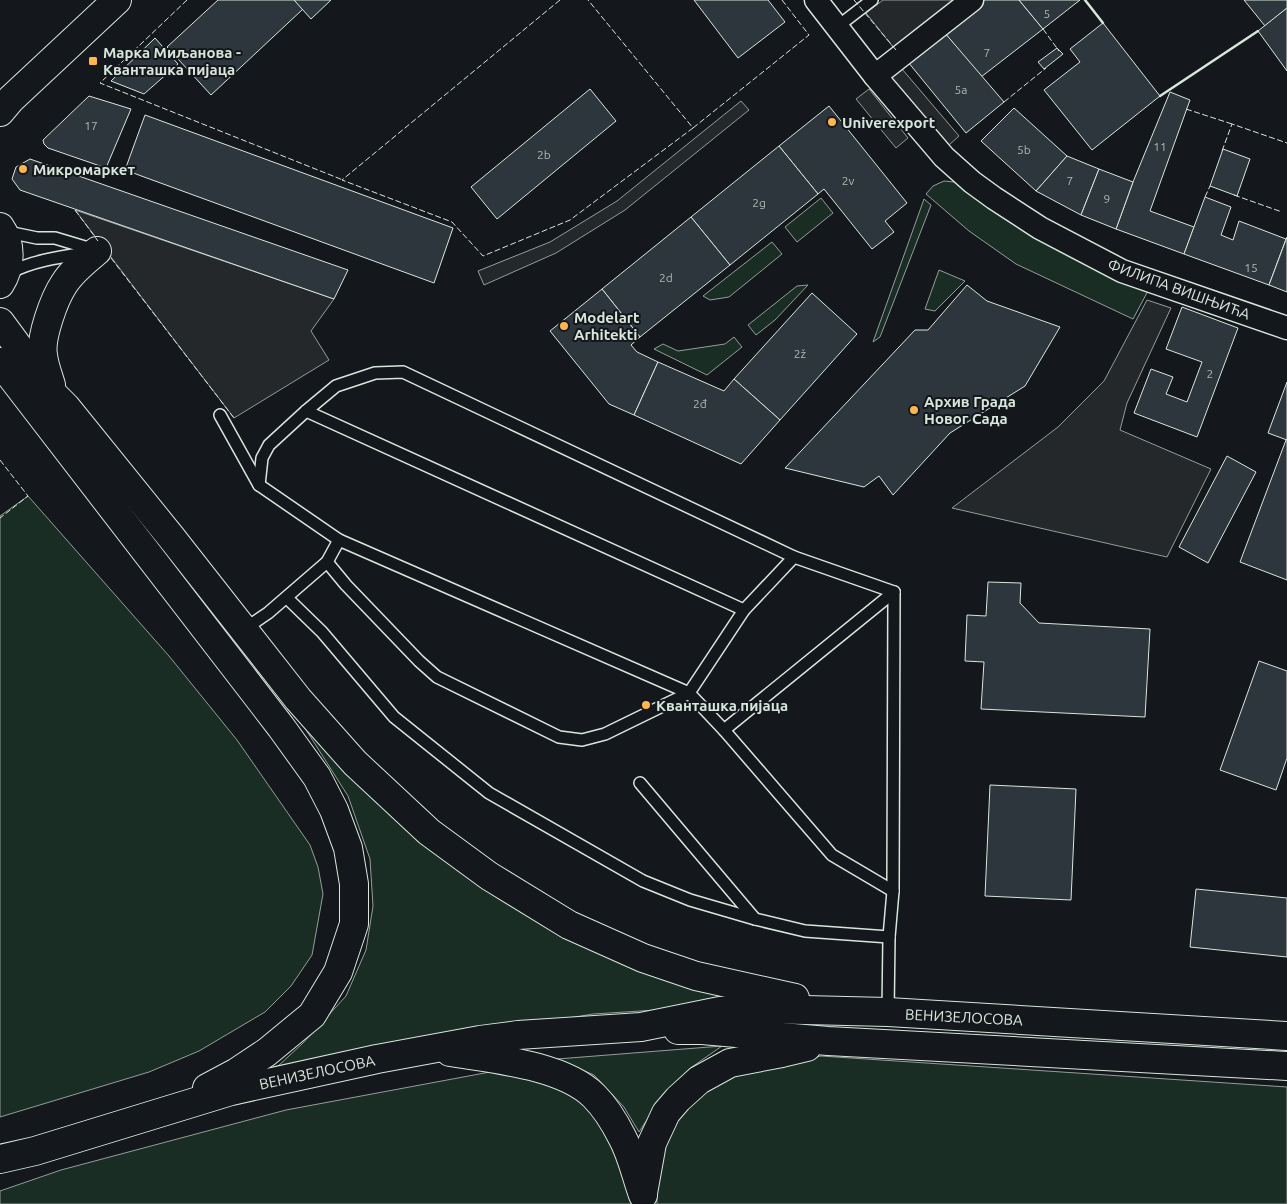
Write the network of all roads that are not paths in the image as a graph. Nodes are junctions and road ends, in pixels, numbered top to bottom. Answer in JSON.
{"nodes":[{"id":1,"x":117,"y":0,"type":"edge"},
{"id":2,"x":816,"y":0,"type":"edge"},
{"id":3,"x":872,"y":0,"type":"edge"},
{"id":4,"x":972,"y":0,"type":"edge"},
{"id":5,"x":837,"y":28,"type":"junction"},
{"id":6,"x":875,"y":76,"type":"junction"},
{"id":7,"x":1,"y":110,"type":"edge"},
{"id":8,"x":1,"y":229,"type":"edge"},
{"id":9,"x":96,"y":250,"type":"junction"},
{"id":10,"x":3,"y":280,"type":"edge"},
{"id":11,"x":0,"y":322,"type":"edge"},
{"id":12,"x":1287,"y":328,"type":"edge"},
{"id":13,"x":0,"y":362,"type":"edge"},
{"id":14,"x":0,"y":383,"type":"edge"},
{"id":15,"x":53,"y":394,"type":"junction"},
{"id":16,"x":306,"y":411,"type":"junction"},
{"id":17,"x":220,"y":415,"type":"dead end"},
{"id":18,"x":65,"y":447,"type":"junction"},
{"id":19,"x":259,"y":484,"type":"junction"},
{"id":20,"x":339,"y":540,"type":"junction"},
{"id":21,"x":794,"y":556,"type":"junction"},
{"id":22,"x":327,"y":562,"type":"junction"},
{"id":23,"x":894,"y":592,"type":"junction"},
{"id":24,"x":287,"y":598,"type":"junction"},
{"id":25,"x":744,"y":610,"type":"junction"},
{"id":26,"x":243,"y":630,"type":"junction"},
{"id":27,"x":689,"y":693,"type":"junction"},
{"id":28,"x":724,"y":730,"type":"junction"},
{"id":29,"x":640,"y":783,"type":"dead end"},
{"id":30,"x":893,"y":891,"type":"junction"},
{"id":31,"x":755,"y":919,"type":"junction"},
{"id":32,"x":889,"y":937,"type":"junction"},
{"id":33,"x":858,"y":1011,"type":"junction"},
{"id":34,"x":888,"y":1012,"type":"junction"},
{"id":35,"x":641,"y":1027,"type":"junction"},
{"id":36,"x":1287,"y":1036,"type":"edge"},
{"id":37,"x":828,"y":1041,"type":"junction"},
{"id":38,"x":432,"y":1049,"type":"junction"},
{"id":39,"x":1287,"y":1066,"type":"edge"},
{"id":40,"x":155,"y":1116,"type":"junction"},
{"id":41,"x":0,"y":1159,"type":"edge"},
{"id":42,"x":643,"y":1199,"type":"edge"}],
"edges":[{"from":1,"to":7,"type":"main road"},
{"from":2,"to":5,"type":"street","name":"ФИЛИПА ВИШЊИЋА"},
{"from":3,"to":5,"type":"lane"},
{"from":4,"to":6,"type":"street"},
{"from":5,"to":6,"type":"street","name":"ФИЛИПА ВИШЊИЋА"},
{"from":6,"to":12,"type":"street","name":"ФИЛИПА ВИШЊИЋА"},
{"from":8,"to":9,"type":"lane"},
{"from":8,"to":10,"type":"main road"},
{"from":9,"to":10,"type":"lane"},
{"from":9,"to":15,"type":"main road"},
{"from":11,"to":15,"type":"main road"},
{"from":13,"to":18,"type":"main road"},
{"from":14,"to":18,"type":"main road"},
{"from":15,"to":26,"type":"main road"},
{"from":16,"to":19,"type":"lane"},
{"from":16,"to":21,"type":"lane"},
{"from":16,"to":25,"type":"lane"},
{"from":17,"to":19,"type":"lane"},
{"from":18,"to":40,"type":"main road"},
{"from":19,"to":20,"type":"lane"},
{"from":20,"to":22,"type":"lane"},
{"from":20,"to":27,"type":"lane"},
{"from":21,"to":23,"type":"lane"},
{"from":21,"to":25,"type":"lane"},
{"from":22,"to":24,"type":"lane"},
{"from":22,"to":27,"type":"lane"},
{"from":23,"to":28,"type":"lane"},
{"from":23,"to":30,"type":"lane"},
{"from":24,"to":26,"type":"lane"},
{"from":24,"to":31,"type":"lane"},
{"from":25,"to":27,"type":"lane"},
{"from":26,"to":33,"type":"main road"},
{"from":27,"to":28,"type":"lane"},
{"from":28,"to":30,"type":"lane"},
{"from":29,"to":31,"type":"lane"},
{"from":30,"to":32,"type":"lane"},
{"from":31,"to":32,"type":"lane"},
{"from":32,"to":34,"type":"lane"},
{"from":33,"to":34,"type":"main road","name":"ВЕНИЗЕЛОСОВА"},
{"from":33,"to":35,"type":"main road","name":"ВЕНИЗЕЛОСОВА"},
{"from":34,"to":36,"type":"main road","name":"ВЕНИЗЕЛОСОВА"},
{"from":35,"to":37,"type":"main road","name":"ВЕНИЗЕЛОСОВА"},
{"from":35,"to":38,"type":"main road","name":"ВЕНИЗЕЛОСОВА"},
{"from":37,"to":39,"type":"main road","name":"ВЕНИЗЕЛОСОВА"},
{"from":37,"to":42,"type":"main road"},
{"from":38,"to":40,"type":"main road","name":"ВЕНИЗЕЛОСОВА"},
{"from":38,"to":42,"type":"main road"},
{"from":40,"to":41,"type":"main road","name":"ВЕНИЗЕЛОСОВА"}]}
